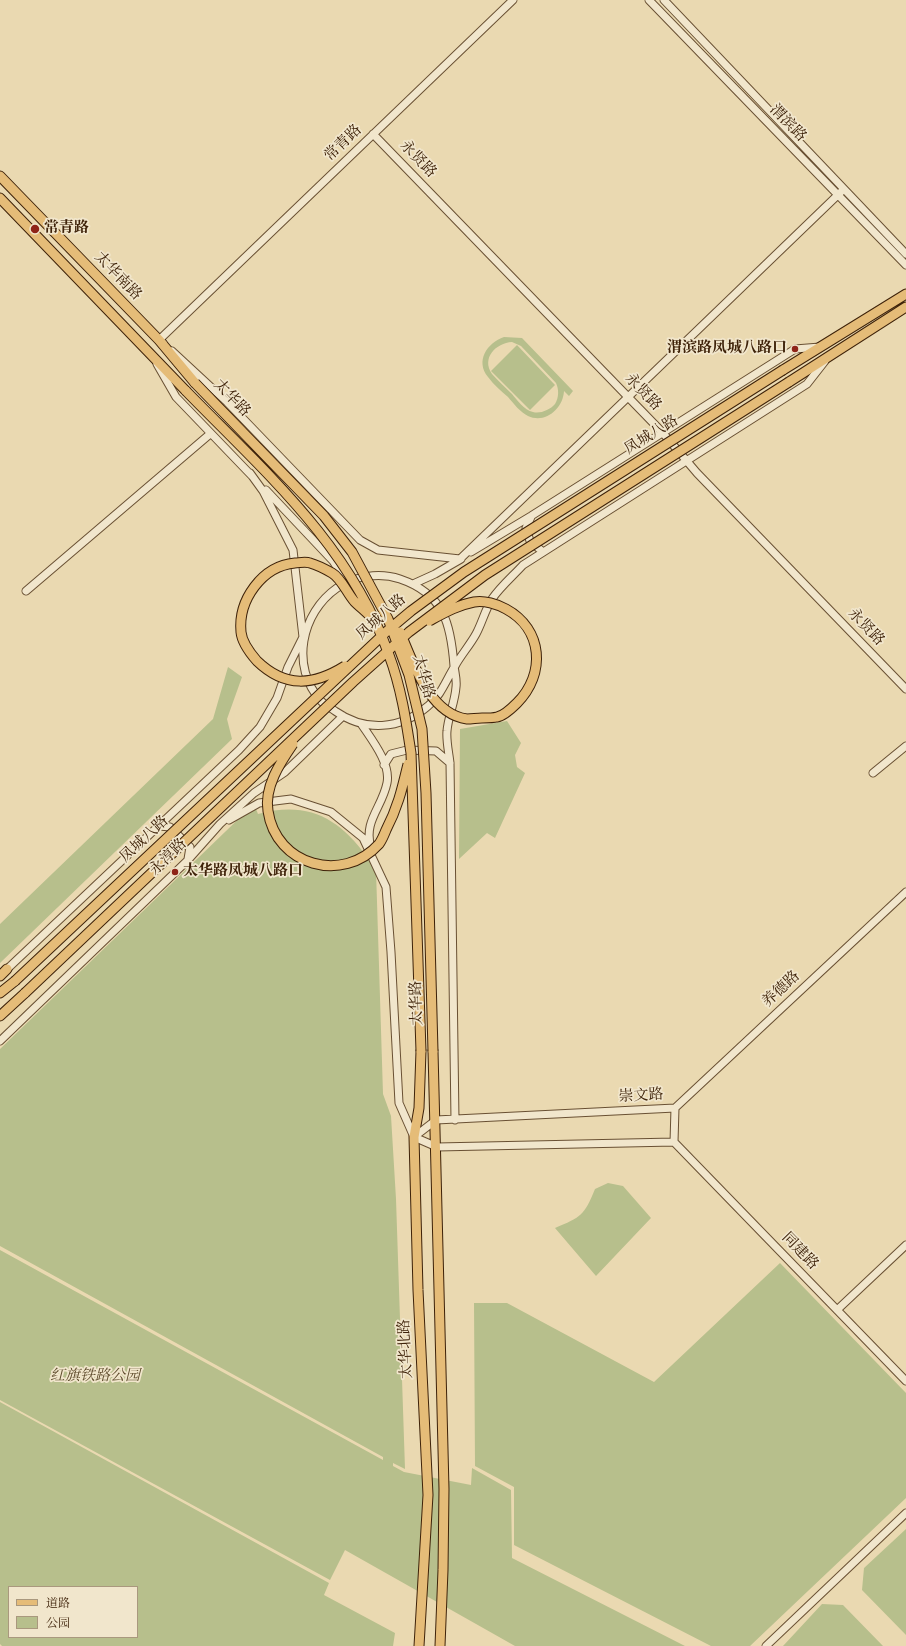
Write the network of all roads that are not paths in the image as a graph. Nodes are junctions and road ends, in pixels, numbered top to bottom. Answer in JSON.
{"nodes":[{"id":1,"x":513,"y":0,"type":"edge"},
{"id":2,"x":649,"y":0,"type":"edge"},
{"id":3,"x":664,"y":0,"type":"edge"},
{"id":4,"x":373,"y":134,"type":"junction"},
{"id":5,"x":0,"y":176,"type":"edge"},
{"id":6,"x":844,"y":189,"type":"junction"},
{"id":7,"x":838,"y":196,"type":"junction"},
{"id":8,"x":0,"y":198,"type":"edge"},
{"id":9,"x":906,"y":254,"type":"edge"},
{"id":10,"x":906,"y":265,"type":"edge"},
{"id":11,"x":906,"y":294,"type":"edge"},
{"id":12,"x":906,"y":307,"type":"edge"},
{"id":13,"x":159,"y":340,"type":"junction"},
{"id":14,"x":822,"y":346,"type":"junction"},
{"id":15,"x":148,"y":350,"type":"junction"},
{"id":16,"x":827,"y":359,"type":"junction"},
{"id":17,"x":195,"y":383,"type":"joint"},
{"id":18,"x":186,"y":390,"type":"joint"},
{"id":19,"x":628,"y":397,"type":"junction"},
{"id":20,"x":662,"y":432,"type":"junction"},
{"id":21,"x":210,"y":434,"type":"junction"},
{"id":22,"x":687,"y":460,"type":"junction"},
{"id":23,"x":250,"y":473,"type":"junction"},
{"id":24,"x":531,"y":516,"type":"junction"},
{"id":25,"x":543,"y":552,"type":"junction"},
{"id":26,"x":460,"y":559,"type":"junction"},
{"id":27,"x":346,"y":582,"type":"junction"},
{"id":28,"x":413,"y":584,"type":"junction"},
{"id":29,"x":26,"y":591,"type":"dead end"},
{"id":30,"x":378,"y":597,"type":"junction"},
{"id":31,"x":376,"y":621,"type":"junction"},
{"id":32,"x":409,"y":632,"type":"junction"},
{"id":33,"x":304,"y":637,"type":"junction"},
{"id":34,"x":363,"y":654,"type":"junction"},
{"id":35,"x":454,"y":666,"type":"junction"},
{"id":36,"x":906,"y":690,"type":"edge"},
{"id":37,"x":343,"y":716,"type":"junction"},
{"id":38,"x":362,"y":725,"type":"junction"},
{"id":39,"x":305,"y":727,"type":"junction"},
{"id":40,"x":906,"y":746,"type":"edge"},
{"id":41,"x":411,"y":753,"type":"junction"},
{"id":42,"x":450,"y":763,"type":"junction"},
{"id":43,"x":384,"y":765,"type":"junction"},
{"id":44,"x":873,"y":773,"type":"dead end"},
{"id":45,"x":220,"y":824,"type":"junction"},
{"id":46,"x":159,"y":826,"type":"junction"},
{"id":47,"x":188,"y":860,"type":"junction"},
{"id":48,"x":376,"y":864,"type":"junction"},
{"id":49,"x":906,"y":892,"type":"edge"},
{"id":50,"x":2,"y":974,"type":"edge"},
{"id":51,"x":0,"y":993,"type":"edge"},
{"id":52,"x":0,"y":1016,"type":"edge"},
{"id":53,"x":0,"y":1041,"type":"edge"},
{"id":54,"x":421,"y":1052,"type":"joint"},
{"id":55,"x":676,"y":1108,"type":"junction"},
{"id":56,"x":436,"y":1120,"type":"junction"},
{"id":57,"x":455,"y":1120,"type":"junction"},
{"id":58,"x":414,"y":1137,"type":"junction"},
{"id":59,"x":674,"y":1142,"type":"junction"},
{"id":60,"x":437,"y":1147,"type":"junction"},
{"id":61,"x":906,"y":1245,"type":"edge"},
{"id":62,"x":838,"y":1310,"type":"junction"},
{"id":63,"x":906,"y":1381,"type":"edge"},
{"id":64,"x":906,"y":1513,"type":"edge"},
{"id":65,"x":419,"y":1646,"type":"edge"},
{"id":66,"x":440,"y":1646,"type":"edge"},
{"id":67,"x":766,"y":1646,"type":"edge"}],
"edges":[{"from":1,"to":4,"type":"street","name":"常青路"},
{"from":2,"to":7,"type":"street","name":"渭滨路"},
{"from":3,"to":6,"type":"street","name":"渭滨路"},
{"from":4,"to":13,"type":"street","name":"常青路"},
{"from":4,"to":19,"type":"street","name":"永贤路"},
{"from":5,"to":13,"type":"main road","name":"太华南路"},
{"from":6,"to":7,"type":"street"},
{"from":6,"to":9,"type":"street","name":"渭滨路"},
{"from":7,"to":10,"type":"street","name":"渭滨路"},
{"from":7,"to":19,"type":"street"},
{"from":8,"to":15,"type":"main road","name":"太华南路"},
{"from":11,"to":14,"type":"main road","name":"凤城八路"},
{"from":12,"to":16,"type":"main road","name":"凤城八路"},
{"from":13,"to":17,"type":"main road","name":"太华南路"},
{"from":13,"to":26,"type":"street"},
{"from":14,"to":20,"type":"street","name":"凤城八路"},
{"from":14,"to":34,"type":"main road","name":"凤城八路","bridge":true},
{"from":15,"to":18,"type":"main road","name":"太华南路"},
{"from":15,"to":21,"type":"street"},
{"from":16,"to":22,"type":"street","name":"凤城八路"},
{"from":16,"to":32,"type":"main road","name":"凤城八路","bridge":true},
{"from":17,"to":30,"type":"main road","name":"太华路","bridge":true},
{"from":18,"to":31,"type":"main road","name":"太华路","bridge":true},
{"from":19,"to":20,"type":"street","name":"永贤路"},
{"from":19,"to":26,"type":"street"},
{"from":20,"to":22,"type":"street","name":"永贤路"},
{"from":20,"to":24,"type":"street","name":"凤城八路"},
{"from":21,"to":23,"type":"street"},
{"from":21,"to":29,"type":"street"},
{"from":22,"to":25,"type":"street","name":"凤城八路"},
{"from":22,"to":36,"type":"street","name":"永贤路"},
{"from":23,"to":27,"type":"street"},
{"from":23,"to":33,"type":"street"},
{"from":24,"to":25,"type":"street"},
{"from":24,"to":26,"type":"street","name":"凤城八路"},
{"from":25,"to":35,"type":"street","name":"凤城八路"},
{"from":26,"to":28,"type":"street","name":"凤城八路"},
{"from":27,"to":28,"type":"street"},
{"from":27,"to":33,"type":"street"},
{"from":28,"to":35,"type":"street"},
{"from":30,"to":32,"type":"main road","bridge":true},
{"from":30,"to":56,"type":"main road","name":"太华路","bridge":true},
{"from":31,"to":34,"type":"main road","bridge":true},
{"from":31,"to":41,"type":"main road","name":"太华路","bridge":true},
{"from":32,"to":39,"type":"main road","name":"凤城八路","bridge":true},
{"from":33,"to":37,"type":"street"},
{"from":33,"to":46,"type":"street","name":"永淳路"},
{"from":34,"to":51,"type":"main road","name":"凤城八路","bridge":true},
{"from":35,"to":38,"type":"street","name":"凤城八路"},
{"from":35,"to":42,"type":"street"},
{"from":37,"to":38,"type":"street"},
{"from":37,"to":45,"type":"street","name":"永淳路"},
{"from":38,"to":43,"type":"street"},
{"from":39,"to":41,"type":"main road","bridge":true},
{"from":39,"to":52,"type":"main road","name":"凤城八路","bridge":true},
{"from":40,"to":44,"type":"street"},
{"from":41,"to":54,"type":"main road","name":"太华路","bridge":true},
{"from":42,"to":43,"type":"street"},
{"from":42,"to":57,"type":"street"},
{"from":43,"to":48,"type":"street"},
{"from":45,"to":47,"type":"street","name":"永淳路"},
{"from":45,"to":48,"type":"street"},
{"from":46,"to":47,"type":"street"},
{"from":46,"to":50,"type":"street","name":"永淳路"},
{"from":47,"to":53,"type":"street","name":"永淳路"},
{"from":48,"to":58,"type":"street"},
{"from":49,"to":55,"type":"street","name":"养德路"},
{"from":54,"to":58,"type":"main road","name":"太华北路"},
{"from":55,"to":57,"type":"street","name":"崇文路"},
{"from":55,"to":59,"type":"street","name":"崇文路"},
{"from":56,"to":57,"type":"street","name":"崇文路"},
{"from":56,"to":58,"type":"street"},
{"from":56,"to":60,"type":"main road"},
{"from":58,"to":60,"type":"street"},
{"from":58,"to":65,"type":"main road","name":"太华北路"},
{"from":59,"to":60,"type":"street"},
{"from":59,"to":62,"type":"street","name":"同建路"},
{"from":60,"to":66,"type":"main road"},
{"from":61,"to":62,"type":"street"},
{"from":62,"to":63,"type":"street","name":"同建路"},
{"from":64,"to":67,"type":"street"}]}
